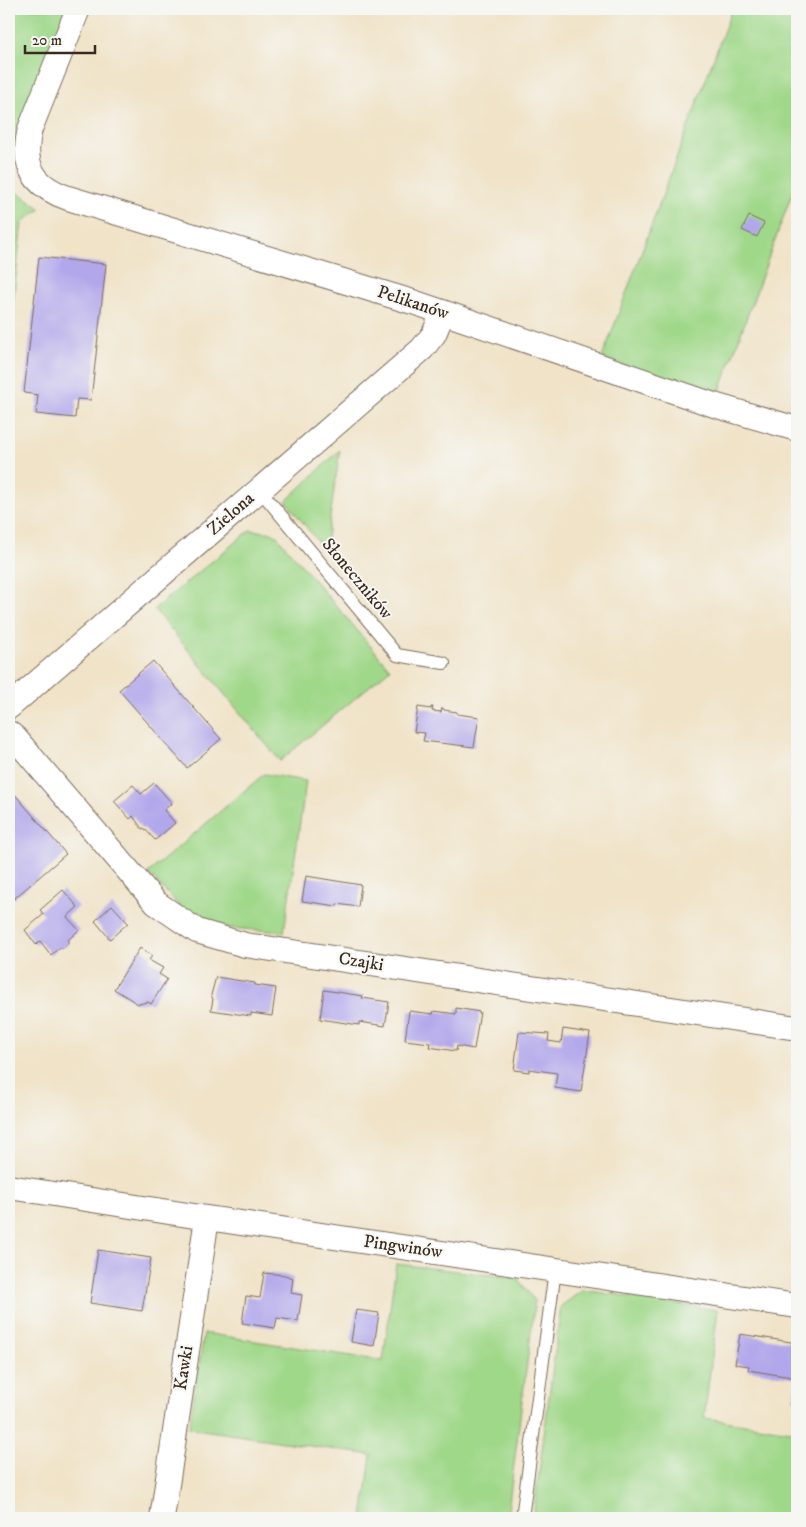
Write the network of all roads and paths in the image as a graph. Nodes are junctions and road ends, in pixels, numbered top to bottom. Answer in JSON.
{"nodes":[{"id":1,"x":78,"y":9,"type":"edge"},
{"id":2,"x":443,"y":312,"type":"junction"},
{"id":3,"x":797,"y":429,"type":"edge"},
{"id":4,"x":260,"y":489,"type":"junction"},
{"id":5,"x":444,"y":663,"type":"dead end"},
{"id":6,"x":9,"y":707,"type":"edge"},
{"id":7,"x":9,"y":733,"type":"edge"},
{"id":8,"x":797,"y":1028,"type":"edge"},
{"id":9,"x":9,"y":1187,"type":"edge"},
{"id":10,"x":207,"y":1218,"type":"junction"},
{"id":11,"x":555,"y":1270,"type":"junction"},
{"id":12,"x":797,"y":1306,"type":"edge"},
{"id":13,"x":162,"y":1518,"type":"edge"},
{"id":14,"x":522,"y":1518,"type":"edge"}],
"edges":[{"from":1,"to":2,"type":"street","name":"Pelikanów"},
{"from":2,"to":3,"type":"street","name":"Pelikanów"},
{"from":2,"to":4,"type":"street","name":"Zielona"},
{"from":4,"to":5,"type":"lane","name":"Słoneczników"},
{"from":4,"to":6,"type":"street","name":"Zielona"},
{"from":7,"to":8,"type":"street","name":"Czajki"},
{"from":9,"to":10,"type":"street","name":"Pingwinów"},
{"from":10,"to":11,"type":"street","name":"Pingwinów"},
{"from":10,"to":13,"type":"street","name":"Kawki"},
{"from":11,"to":12,"type":"street","name":"Pingwinów"},
{"from":11,"to":14,"type":"lane"}]}
